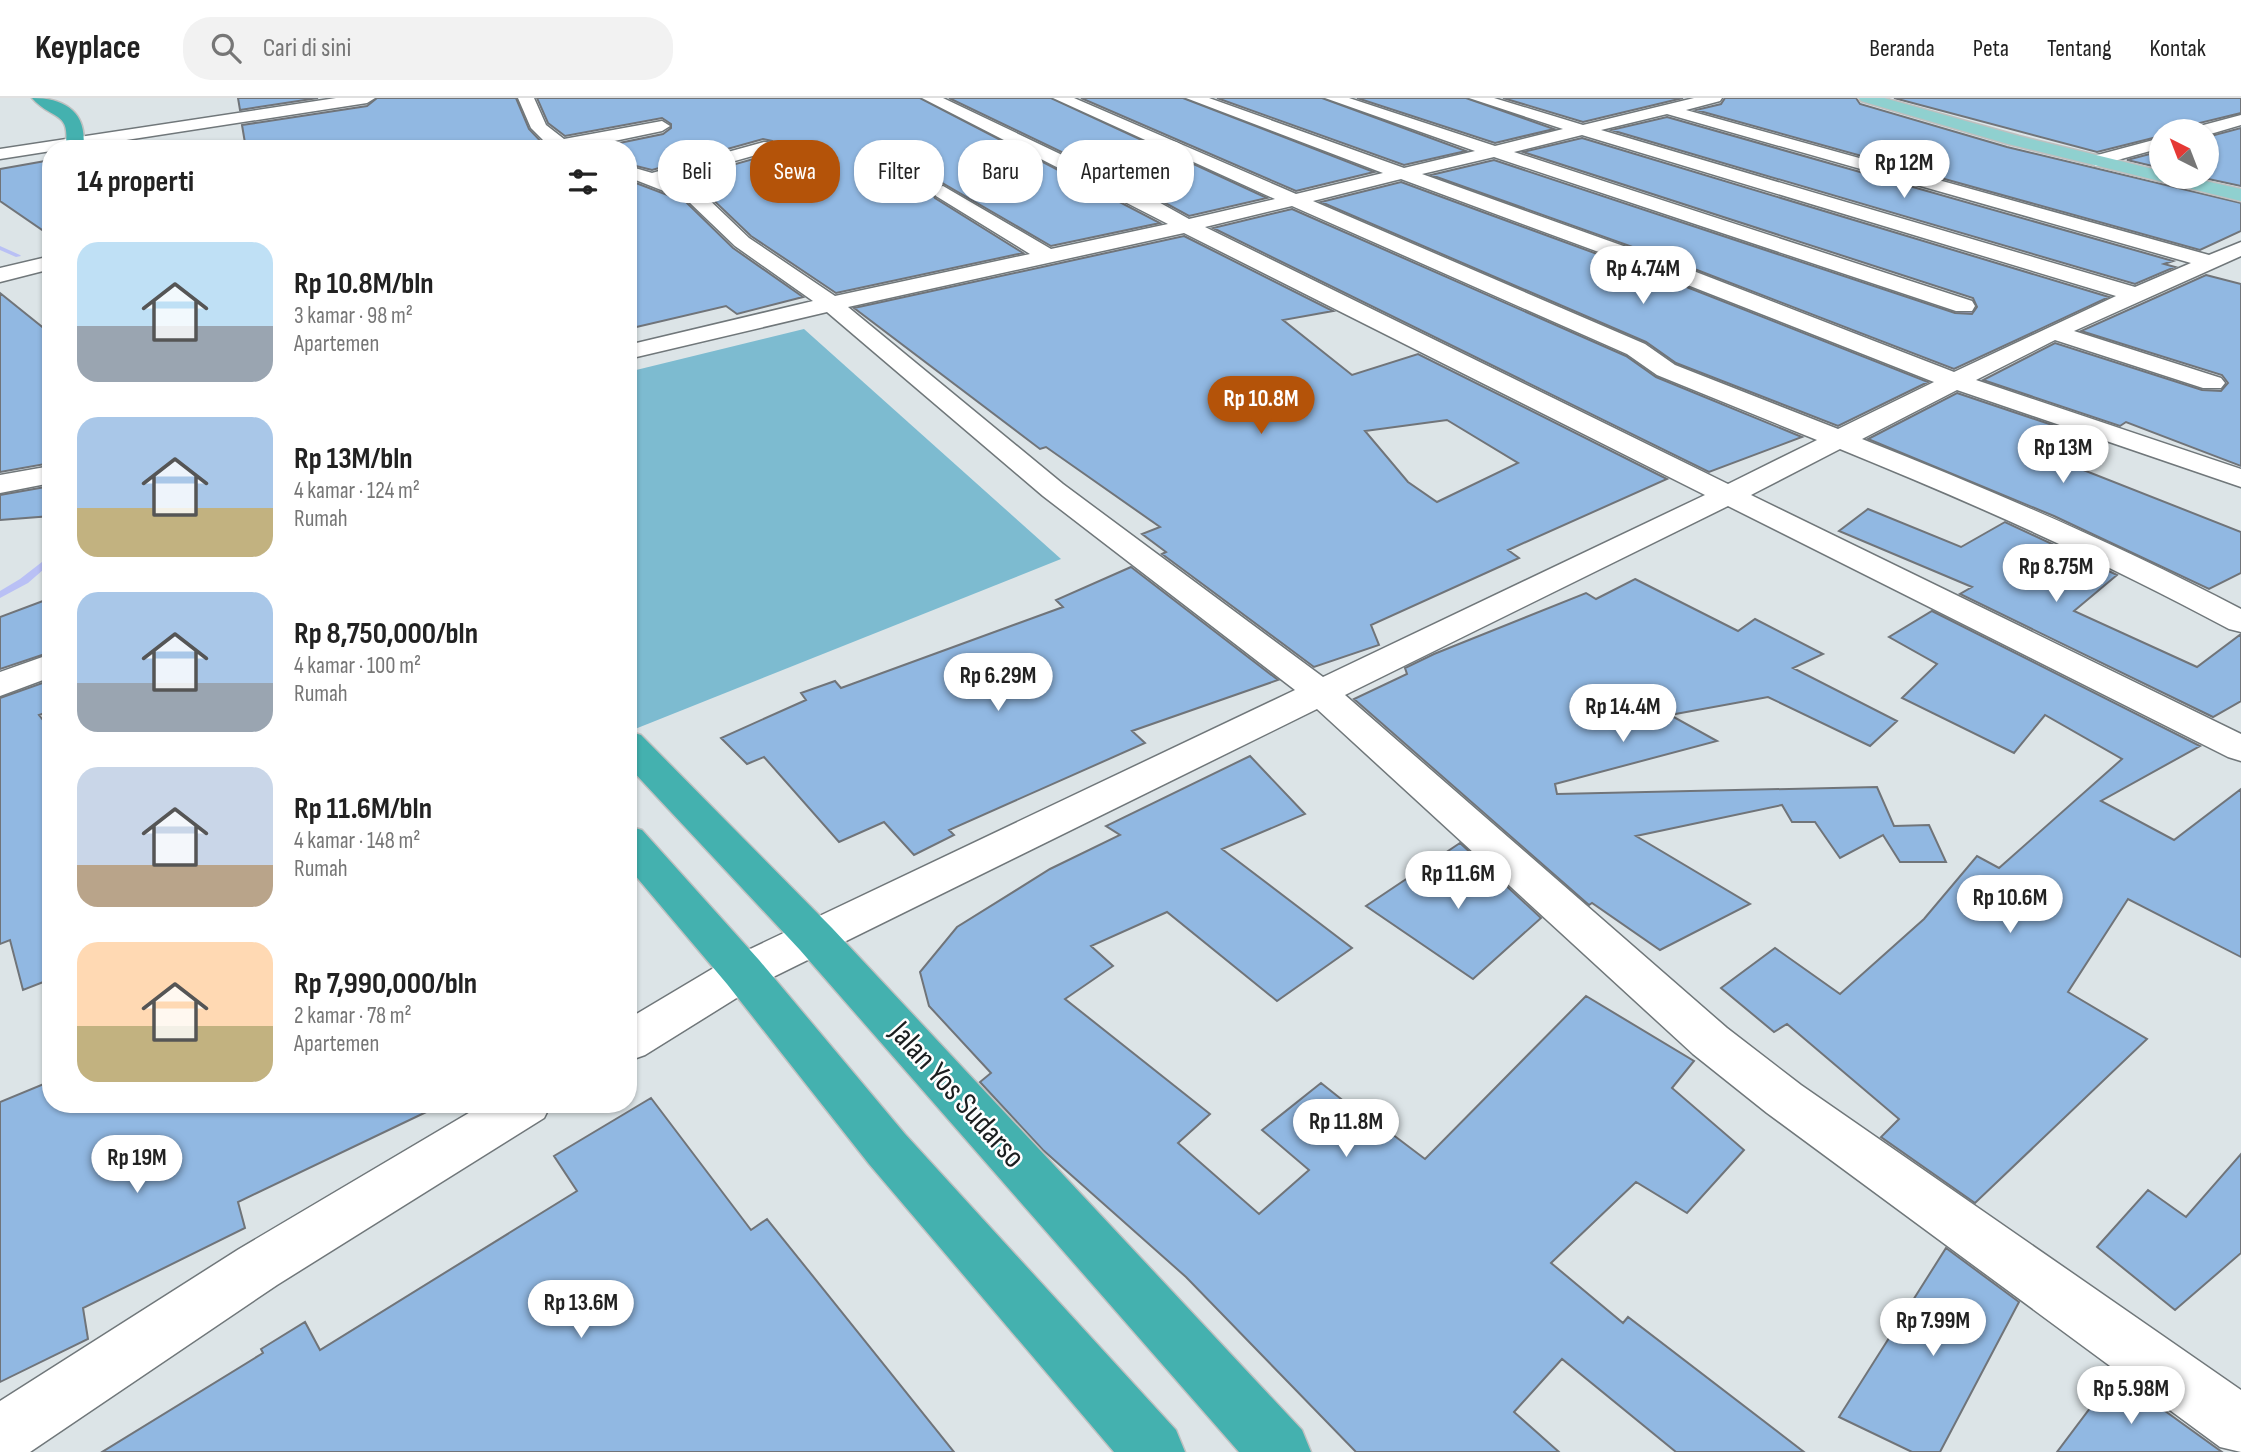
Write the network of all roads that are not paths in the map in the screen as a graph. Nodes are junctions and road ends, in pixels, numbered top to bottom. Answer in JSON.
{"nodes":[{"id":1,"x":40,"y":98,"type":"edge"},
{"id":2,"x":368,"y":98,"type":"edge"},
{"id":3,"x":526,"y":98,"type":"edge"},
{"id":4,"x":930,"y":98,"type":"edge"},
{"id":5,"x":1061,"y":98,"type":"edge"},
{"id":6,"x":1194,"y":98,"type":"edge"},
{"id":7,"x":1333,"y":98,"type":"edge"},
{"id":8,"x":1477,"y":98,"type":"edge"},
{"id":9,"x":1623,"y":98,"type":"edge"},
{"id":10,"x":1714,"y":98,"type":"edge"},
{"id":11,"x":1867,"y":98,"type":"edge"},
{"id":12,"x":1666,"y":110,"type":"junction"},
{"id":13,"x":2241,"y":120,"type":"edge"},
{"id":14,"x":662,"y":126,"type":"dead end"},
{"id":15,"x":2219,"y":126,"type":"edge"},
{"id":16,"x":1584,"y":129,"type":"junction"},
{"id":17,"x":100,"y":136,"type":"edge"},
{"id":18,"x":74,"y":140,"type":"edge"},
{"id":19,"x":554,"y":140,"type":"edge"},
{"id":20,"x":596,"y":140,"type":"edge"},
{"id":21,"x":42,"y":146,"type":"edge"},
{"id":22,"x":2149,"y":146,"type":"edge"},
{"id":23,"x":42,"y":148,"type":"edge"},
{"id":24,"x":0,"y":149,"type":"edge"},
{"id":25,"x":750,"y":151,"type":"edge"},
{"id":26,"x":1494,"y":151,"type":"junction"},
{"id":27,"x":0,"y":154,"type":"edge"},
{"id":28,"x":2096,"y":161,"type":"junction"},
{"id":29,"x":2149,"y":173,"type":"edge"},
{"id":30,"x":637,"y":174,"type":"edge"},
{"id":31,"x":1402,"y":174,"type":"junction"},
{"id":32,"x":653,"y":178,"type":"junction"},
{"id":33,"x":2219,"y":189,"type":"edge"},
{"id":34,"x":944,"y":193,"type":"edge"},
{"id":35,"x":2241,"y":194,"type":"edge"},
{"id":36,"x":1294,"y":200,"type":"junction"},
{"id":37,"x":1186,"y":226,"type":"junction"},
{"id":38,"x":2241,"y":248,"type":"edge"},
{"id":39,"x":1049,"y":257,"type":"junction"},
{"id":40,"x":2212,"y":262,"type":"junction"},
{"id":41,"x":42,"y":264,"type":"edge"},
{"id":42,"x":0,"y":275,"type":"edge"},
{"id":43,"x":2138,"y":295,"type":"junction"},
{"id":44,"x":831,"y":304,"type":"junction"},
{"id":45,"x":1964,"y":306,"type":"dead end"},
{"id":46,"x":2060,"y":329,"type":"junction"},
{"id":47,"x":637,"y":350,"type":"edge"},
{"id":48,"x":1954,"y":380,"type":"junction"},
{"id":49,"x":2212,"y":383,"type":"dead end"},
{"id":50,"x":1837,"y":441,"type":"junction"},
{"id":51,"x":42,"y":476,"type":"edge"},
{"id":52,"x":2241,"y":478,"type":"edge"},
{"id":53,"x":0,"y":484,"type":"edge"},
{"id":54,"x":1730,"y":494,"type":"junction"},
{"id":55,"x":2241,"y":622,"type":"edge"},
{"id":56,"x":42,"y":668,"type":"edge"},
{"id":57,"x":0,"y":685,"type":"edge"},
{"id":58,"x":1319,"y":691,"type":"junction"},
{"id":59,"x":2241,"y":748,"type":"edge"},
{"id":60,"x":637,"y":752,"type":"edge"},
{"id":61,"x":637,"y":850,"type":"edge"},
{"id":62,"x":816,"y":939,"type":"junction"},
{"id":63,"x":743,"y":972,"type":"junction"},
{"id":64,"x":637,"y":1037,"type":"edge"},
{"id":65,"x":511,"y":1113,"type":"edge"},
{"id":66,"x":2241,"y":1426,"type":"edge"},
{"id":67,"x":0,"y":1436,"type":"edge"},
{"id":68,"x":1154,"y":1452,"type":"edge"},
{"id":69,"x":1280,"y":1452,"type":"edge"}],
"edges":[{"from":1,"to":18,"type":"highway"},
{"from":2,"to":17,"type":"street"},
{"from":3,"to":19,"type":"street"},
{"from":4,"to":37,"type":"street"},
{"from":5,"to":36,"type":"street"},
{"from":6,"to":31,"type":"street"},
{"from":7,"to":26,"type":"street"},
{"from":8,"to":16,"type":"street"},
{"from":9,"to":12,"type":"street"},
{"from":10,"to":12,"type":"street"},
{"from":11,"to":28,"type":"main road"},
{"from":12,"to":16,"type":"street"},
{"from":12,"to":40,"type":"street"},
{"from":13,"to":15,"type":"street"},
{"from":14,"to":20,"type":"street"},
{"from":16,"to":26,"type":"street"},
{"from":16,"to":43,"type":"street"},
{"from":21,"to":24,"type":"street"},
{"from":22,"to":28,"type":"street"},
{"from":23,"to":27,"type":"street"},
{"from":25,"to":32,"type":"street"},
{"from":26,"to":31,"type":"street"},
{"from":26,"to":45,"type":"street"},
{"from":28,"to":29,"type":"main road"},
{"from":30,"to":32,"type":"street"},
{"from":31,"to":36,"type":"street"},
{"from":31,"to":48,"type":"street"},
{"from":32,"to":44,"type":"street"},
{"from":33,"to":35,"type":"main road"},
{"from":34,"to":39,"type":"street"},
{"from":36,"to":37,"type":"street"},
{"from":36,"to":50,"type":"street"},
{"from":37,"to":39,"type":"street"},
{"from":37,"to":54,"type":"street"},
{"from":38,"to":40,"type":"street"},
{"from":39,"to":44,"type":"street"},
{"from":40,"to":43,"type":"street"},
{"from":41,"to":42,"type":"street"},
{"from":43,"to":46,"type":"street"},
{"from":44,"to":47,"type":"street"},
{"from":44,"to":58,"type":"street"},
{"from":46,"to":48,"type":"street"},
{"from":46,"to":49,"type":"street"},
{"from":48,"to":50,"type":"street"},
{"from":48,"to":52,"type":"street"},
{"from":50,"to":54,"type":"street"},
{"from":50,"to":55,"type":"street"},
{"from":51,"to":53,"type":"street"},
{"from":54,"to":58,"type":"street"},
{"from":54,"to":59,"type":"street"},
{"from":56,"to":57,"type":"street"},
{"from":58,"to":62,"type":"street"},
{"from":58,"to":66,"type":"street"},
{"from":60,"to":62,"type":"highway","name":"Jalan Yos Sudarso"},
{"from":61,"to":63,"type":"highway"},
{"from":62,"to":63,"type":"street"},
{"from":62,"to":69,"type":"highway","name":"Jalan Yos Sudarso"},
{"from":63,"to":64,"type":"street"},
{"from":63,"to":68,"type":"highway"},
{"from":65,"to":67,"type":"street"}]}
